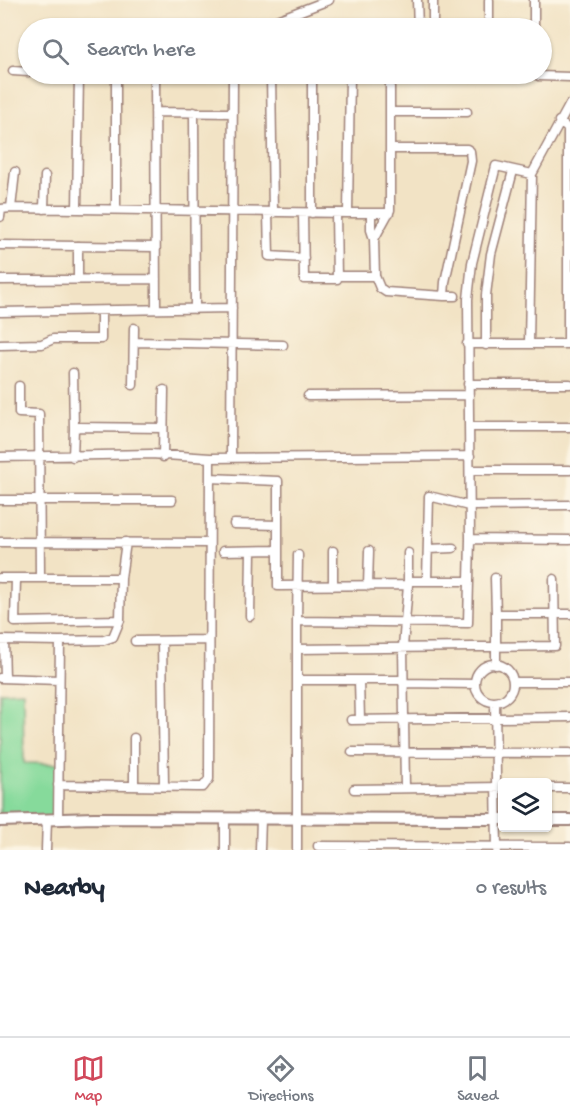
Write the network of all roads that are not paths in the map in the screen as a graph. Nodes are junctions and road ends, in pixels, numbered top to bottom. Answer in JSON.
{"nodes":[{"id":1,"x":329,"y":0,"type":"edge"},
{"id":2,"x":417,"y":0,"type":"edge"},
{"id":3,"x":433,"y":0,"type":"edge"},
{"id":4,"x":489,"y":0,"type":"edge"},
{"id":5,"x":534,"y":0,"type":"edge"},
{"id":6,"x":289,"y":18,"type":"edge"},
{"id":7,"x":417,"y":18,"type":"edge"},
{"id":8,"x":433,"y":18,"type":"edge"},
{"id":9,"x":489,"y":18,"type":"edge"},
{"id":10,"x":534,"y":18,"type":"edge"},
{"id":11,"x":13,"y":71,"type":"dead end"},
{"id":12,"x":18,"y":71,"type":"edge"},
{"id":13,"x":552,"y":76,"type":"edge"},
{"id":14,"x":570,"y":77,"type":"edge"},
{"id":15,"x":79,"y":84,"type":"edge"},
{"id":16,"x":116,"y":84,"type":"edge"},
{"id":17,"x":154,"y":84,"type":"edge"},
{"id":18,"x":233,"y":84,"type":"edge"},
{"id":19,"x":271,"y":84,"type":"edge"},
{"id":20,"x":312,"y":84,"type":"edge"},
{"id":21,"x":350,"y":84,"type":"edge"},
{"id":22,"x":390,"y":84,"type":"edge"},
{"id":23,"x":570,"y":104,"type":"edge"},
{"id":24,"x":155,"y":112,"type":"junction"},
{"id":25,"x":194,"y":112,"type":"junction"},
{"id":26,"x":390,"y":112,"type":"junction"},
{"id":27,"x":467,"y":112,"type":"dead end"},
{"id":28,"x":233,"y":113,"type":"junction"},
{"id":29,"x":559,"y":121,"type":"junction"},
{"id":30,"x":390,"y":149,"type":"junction"},
{"id":31,"x":513,"y":171,"type":"junction"},
{"id":32,"x":15,"y":172,"type":"dead end"},
{"id":33,"x":532,"y":174,"type":"junction"},
{"id":34,"x":45,"y":176,"type":"dead end"},
{"id":35,"x":569,"y":202,"type":"edge"},
{"id":36,"x":11,"y":208,"type":"junction"},
{"id":37,"x":44,"y":209,"type":"junction"},
{"id":38,"x":77,"y":209,"type":"junction"},
{"id":39,"x":116,"y":209,"type":"junction"},
{"id":40,"x":155,"y":210,"type":"junction"},
{"id":41,"x":195,"y":211,"type":"junction"},
{"id":42,"x":234,"y":213,"type":"junction"},
{"id":43,"x":271,"y":213,"type":"junction"},
{"id":44,"x":308,"y":213,"type":"junction"},
{"id":45,"x":336,"y":213,"type":"junction"},
{"id":46,"x":348,"y":213,"type":"junction"},
{"id":47,"x":371,"y":213,"type":"junction"},
{"id":48,"x":389,"y":213,"type":"junction"},
{"id":49,"x":0,"y":218,"type":"edge"},
{"id":50,"x":374,"y":239,"type":"junction"},
{"id":51,"x":569,"y":243,"type":"edge"},
{"id":52,"x":0,"y":245,"type":"edge"},
{"id":53,"x":78,"y":246,"type":"junction"},
{"id":54,"x":155,"y":247,"type":"junction"},
{"id":55,"x":304,"y":258,"type":"junction"},
{"id":56,"x":337,"y":276,"type":"junction"},
{"id":57,"x":375,"y":276,"type":"junction"},
{"id":58,"x":78,"y":279,"type":"junction"},
{"id":59,"x":156,"y":279,"type":"junction"},
{"id":60,"x":0,"y":280,"type":"edge"},
{"id":61,"x":569,"y":281,"type":"edge"},
{"id":62,"x":444,"y":296,"type":"junction"},
{"id":63,"x":455,"y":296,"type":"dead end"},
{"id":64,"x":232,"y":308,"type":"junction"},
{"id":65,"x":156,"y":309,"type":"junction"},
{"id":66,"x":195,"y":309,"type":"junction"},
{"id":67,"x":101,"y":311,"type":"junction"},
{"id":68,"x":0,"y":312,"type":"edge"},
{"id":69,"x":135,"y":328,"type":"dead end"},
{"id":70,"x":134,"y":342,"type":"junction"},
{"id":71,"x":467,"y":344,"type":"junction"},
{"id":72,"x":529,"y":344,"type":"junction"},
{"id":73,"x":569,"y":344,"type":"edge"},
{"id":74,"x":0,"y":345,"type":"edge"},
{"id":75,"x":231,"y":345,"type":"junction"},
{"id":76,"x":283,"y":345,"type":"dead end"},
{"id":77,"x":486,"y":345,"type":"junction"},
{"id":78,"x":73,"y":373,"type":"dead end"},
{"id":79,"x":468,"y":384,"type":"junction"},
{"id":80,"x":570,"y":384,"type":"edge"},
{"id":81,"x":133,"y":385,"type":"dead end"},
{"id":82,"x":19,"y":386,"type":"dead end"},
{"id":83,"x":164,"y":390,"type":"dead end"},
{"id":84,"x":469,"y":395,"type":"junction"},
{"id":85,"x":308,"y":396,"type":"dead end"},
{"id":86,"x":570,"y":427,"type":"edge"},
{"id":87,"x":163,"y":428,"type":"junction"},
{"id":88,"x":470,"y":428,"type":"junction"},
{"id":89,"x":74,"y":429,"type":"junction"},
{"id":90,"x":470,"y":456,"type":"junction"},
{"id":91,"x":0,"y":457,"type":"edge"},
{"id":92,"x":39,"y":457,"type":"junction"},
{"id":93,"x":73,"y":457,"type":"junction"},
{"id":94,"x":163,"y":457,"type":"junction"},
{"id":95,"x":231,"y":457,"type":"junction"},
{"id":96,"x":210,"y":458,"type":"junction"},
{"id":97,"x":470,"y":470,"type":"junction"},
{"id":98,"x":570,"y":470,"type":"edge"},
{"id":99,"x":210,"y":478,"type":"junction"},
{"id":100,"x":0,"y":500,"type":"edge"},
{"id":101,"x":40,"y":500,"type":"junction"},
{"id":102,"x":172,"y":501,"type":"dead end"},
{"id":103,"x":570,"y":505,"type":"edge"},
{"id":104,"x":470,"y":506,"type":"junction"},
{"id":105,"x":234,"y":524,"type":"dead end"},
{"id":106,"x":278,"y":525,"type":"junction"},
{"id":107,"x":470,"y":539,"type":"junction"},
{"id":108,"x":570,"y":540,"type":"edge"},
{"id":109,"x":0,"y":542,"type":"edge"},
{"id":110,"x":40,"y":542,"type":"junction"},
{"id":111,"x":126,"y":542,"type":"junction"},
{"id":112,"x":209,"y":543,"type":"junction"},
{"id":113,"x":428,"y":549,"type":"junction"},
{"id":114,"x":453,"y":549,"type":"dead end"},
{"id":115,"x":278,"y":550,"type":"junction"},
{"id":116,"x":223,"y":551,"type":"dead end"},
{"id":117,"x":251,"y":551,"type":"junction"},
{"id":118,"x":333,"y":551,"type":"dead end"},
{"id":119,"x":369,"y":551,"type":"dead end"},
{"id":120,"x":408,"y":553,"type":"dead end"},
{"id":121,"x":298,"y":555,"type":"dead end"},
{"id":122,"x":0,"y":578,"type":"edge"},
{"id":123,"x":16,"y":578,"type":"junction"},
{"id":124,"x":40,"y":578,"type":"junction"},
{"id":125,"x":121,"y":578,"type":"junction"},
{"id":126,"x":495,"y":578,"type":"dead end"},
{"id":127,"x":554,"y":579,"type":"dead end"},
{"id":128,"x":427,"y":581,"type":"junction"},
{"id":129,"x":469,"y":581,"type":"junction"},
{"id":130,"x":408,"y":583,"type":"junction"},
{"id":131,"x":297,"y":586,"type":"junction"},
{"id":132,"x":333,"y":586,"type":"junction"},
{"id":133,"x":368,"y":586,"type":"junction"},
{"id":134,"x":496,"y":614,"type":"junction"},
{"id":135,"x":554,"y":614,"type":"junction"},
{"id":136,"x":570,"y":614,"type":"edge"},
{"id":137,"x":250,"y":616,"type":"dead end"},
{"id":138,"x":120,"y":620,"type":"junction"},
{"id":139,"x":297,"y":621,"type":"junction"},
{"id":140,"x":406,"y":622,"type":"junction"},
{"id":141,"x":2,"y":640,"type":"edge"},
{"id":142,"x":209,"y":640,"type":"junction"},
{"id":143,"x":60,"y":641,"type":"junction"},
{"id":144,"x":135,"y":641,"type":"dead end"},
{"id":145,"x":162,"y":641,"type":"junction"},
{"id":146,"x":403,"y":646,"type":"junction"},
{"id":147,"x":496,"y":647,"type":"junction"},
{"id":148,"x":297,"y":649,"type":"junction"},
{"id":149,"x":496,"y":665,"type":"junction"},
{"id":150,"x":2,"y":678,"type":"edge"},
{"id":151,"x":59,"y":680,"type":"junction"},
{"id":152,"x":297,"y":680,"type":"junction"},
{"id":153,"x":359,"y":680,"type":"junction"},
{"id":154,"x":403,"y":681,"type":"junction"},
{"id":155,"x":513,"y":682,"type":"junction"},
{"id":156,"x":570,"y":682,"type":"edge"},
{"id":157,"x":475,"y":684,"type":"junction"},
{"id":158,"x":495,"y":702,"type":"junction"},
{"id":159,"x":496,"y":716,"type":"junction"},
{"id":160,"x":570,"y":717,"type":"edge"},
{"id":161,"x":403,"y":719,"type":"junction"},
{"id":162,"x":134,"y":738,"type":"dead end"},
{"id":163,"x":352,"y":752,"type":"dead end"},
{"id":164,"x":496,"y":752,"type":"junction"},
{"id":165,"x":570,"y":753,"type":"edge"},
{"id":166,"x":404,"y":754,"type":"junction"},
{"id":167,"x":499,"y":778,"type":"edge"},
{"id":168,"x":58,"y":785,"type":"junction"},
{"id":169,"x":134,"y":786,"type":"junction"},
{"id":170,"x":164,"y":786,"type":"junction"},
{"id":171,"x":498,"y":787,"type":"edge"},
{"id":172,"x":405,"y":788,"type":"junction"},
{"id":173,"x":552,"y":788,"type":"edge"},
{"id":174,"x":570,"y":788,"type":"edge"},
{"id":175,"x":354,"y":789,"type":"dead end"},
{"id":176,"x":225,"y":818,"type":"junction"},
{"id":177,"x":53,"y":819,"type":"junction"},
{"id":178,"x":261,"y":819,"type":"junction"},
{"id":179,"x":298,"y":819,"type":"junction"},
{"id":180,"x":498,"y":819,"type":"edge"},
{"id":181,"x":0,"y":820,"type":"edge"},
{"id":182,"x":552,"y":820,"type":"edge"},
{"id":183,"x":570,"y":820,"type":"edge"},
{"id":184,"x":499,"y":832,"type":"edge"},
{"id":185,"x":318,"y":846,"type":"dead end"},
{"id":186,"x":570,"y":847,"type":"edge"},
{"id":187,"x":363,"y":848,"type":"edge"},
{"id":188,"x":497,"y":849,"type":"edge"},
{"id":189,"x":46,"y":850,"type":"edge"},
{"id":190,"x":225,"y":850,"type":"edge"},
{"id":191,"x":260,"y":850,"type":"edge"},
{"id":192,"x":297,"y":850,"type":"edge"}],
"edges":[{"from":1,"to":6,"type":"street"},
{"from":2,"to":7,"type":"street"},
{"from":3,"to":8,"type":"street"},
{"from":4,"to":9,"type":"street"},
{"from":5,"to":10,"type":"street"},
{"from":11,"to":12,"type":"street"},
{"from":13,"to":14,"type":"street"},
{"from":15,"to":38,"type":"street"},
{"from":16,"to":39,"type":"street"},
{"from":17,"to":24,"type":"street"},
{"from":18,"to":28,"type":"street"},
{"from":19,"to":43,"type":"street"},
{"from":20,"to":44,"type":"street"},
{"from":21,"to":46,"type":"street"},
{"from":22,"to":26,"type":"street"},
{"from":23,"to":29,"type":"street"},
{"from":24,"to":25,"type":"street"},
{"from":24,"to":40,"type":"street"},
{"from":25,"to":28,"type":"street"},
{"from":25,"to":41,"type":"street"},
{"from":26,"to":27,"type":"street"},
{"from":26,"to":30,"type":"street"},
{"from":28,"to":42,"type":"street"},
{"from":29,"to":33,"type":"street"},
{"from":29,"to":35,"type":"street"},
{"from":30,"to":48,"type":"street"},
{"from":30,"to":62,"type":"street"},
{"from":31,"to":33,"type":"street"},
{"from":31,"to":71,"type":"street"},
{"from":31,"to":77,"type":"street"},
{"from":32,"to":36,"type":"street"},
{"from":33,"to":72,"type":"street"},
{"from":34,"to":37,"type":"street"},
{"from":35,"to":51,"type":"street"},
{"from":36,"to":37,"type":"street"},
{"from":36,"to":49,"type":"street"},
{"from":37,"to":38,"type":"street"},
{"from":38,"to":39,"type":"street"},
{"from":39,"to":40,"type":"street"},
{"from":40,"to":41,"type":"street"},
{"from":40,"to":54,"type":"street"},
{"from":41,"to":42,"type":"street"},
{"from":41,"to":66,"type":"street"},
{"from":42,"to":43,"type":"street"},
{"from":42,"to":64,"type":"street"},
{"from":43,"to":44,"type":"street"},
{"from":43,"to":55,"type":"street"},
{"from":44,"to":45,"type":"street"},
{"from":44,"to":55,"type":"street"},
{"from":45,"to":46,"type":"street"},
{"from":45,"to":56,"type":"street"},
{"from":46,"to":47,"type":"street"},
{"from":47,"to":48,"type":"street"},
{"from":47,"to":50,"type":"street"},
{"from":48,"to":50,"type":"street"},
{"from":50,"to":57,"type":"street"},
{"from":51,"to":61,"type":"street"},
{"from":52,"to":53,"type":"street"},
{"from":53,"to":54,"type":"street"},
{"from":53,"to":58,"type":"street"},
{"from":54,"to":59,"type":"street"},
{"from":55,"to":56,"type":"street"},
{"from":56,"to":57,"type":"street"},
{"from":57,"to":62,"type":"street"},
{"from":58,"to":59,"type":"street"},
{"from":58,"to":60,"type":"street"},
{"from":59,"to":65,"type":"street"},
{"from":61,"to":73,"type":"street"},
{"from":62,"to":63,"type":"street"},
{"from":64,"to":66,"type":"street"},
{"from":64,"to":75,"type":"street"},
{"from":65,"to":66,"type":"street"},
{"from":65,"to":67,"type":"street"},
{"from":67,"to":68,"type":"street"},
{"from":67,"to":74,"type":"street"},
{"from":69,"to":70,"type":"street"},
{"from":70,"to":75,"type":"street"},
{"from":70,"to":81,"type":"street"},
{"from":71,"to":77,"type":"street"},
{"from":71,"to":79,"type":"street"},
{"from":72,"to":73,"type":"street"},
{"from":72,"to":77,"type":"street"},
{"from":75,"to":76,"type":"street"},
{"from":75,"to":95,"type":"street"},
{"from":78,"to":89,"type":"street"},
{"from":79,"to":80,"type":"street"},
{"from":79,"to":84,"type":"street"},
{"from":82,"to":92,"type":"street"},
{"from":83,"to":87,"type":"street"},
{"from":84,"to":85,"type":"street"},
{"from":84,"to":88,"type":"street"},
{"from":86,"to":88,"type":"street"},
{"from":87,"to":89,"type":"street"},
{"from":87,"to":94,"type":"street"},
{"from":88,"to":90,"type":"street"},
{"from":89,"to":93,"type":"street"},
{"from":90,"to":95,"type":"street"},
{"from":90,"to":97,"type":"street"},
{"from":91,"to":92,"type":"street"},
{"from":92,"to":93,"type":"street"},
{"from":92,"to":101,"type":"street"},
{"from":93,"to":94,"type":"street"},
{"from":94,"to":96,"type":"street"},
{"from":95,"to":96,"type":"street"},
{"from":96,"to":99,"type":"street"},
{"from":97,"to":98,"type":"street"},
{"from":97,"to":104,"type":"street"},
{"from":99,"to":106,"type":"street"},
{"from":99,"to":112,"type":"street"},
{"from":100,"to":101,"type":"street"},
{"from":101,"to":102,"type":"street"},
{"from":101,"to":110,"type":"street"},
{"from":103,"to":104,"type":"street"},
{"from":104,"to":107,"type":"street"},
{"from":104,"to":113,"type":"street"},
{"from":105,"to":106,"type":"street"},
{"from":106,"to":115,"type":"street"},
{"from":107,"to":108,"type":"street"},
{"from":107,"to":129,"type":"street"},
{"from":109,"to":110,"type":"street"},
{"from":110,"to":111,"type":"street"},
{"from":110,"to":124,"type":"street"},
{"from":111,"to":112,"type":"street"},
{"from":111,"to":125,"type":"street"},
{"from":112,"to":142,"type":"street"},
{"from":113,"to":114,"type":"street"},
{"from":113,"to":128,"type":"street"},
{"from":115,"to":117,"type":"street"},
{"from":115,"to":131,"type":"street"},
{"from":116,"to":117,"type":"street"},
{"from":117,"to":137,"type":"street"},
{"from":118,"to":132,"type":"street"},
{"from":119,"to":133,"type":"street"},
{"from":120,"to":130,"type":"street"},
{"from":121,"to":131,"type":"street"},
{"from":122,"to":123,"type":"street"},
{"from":123,"to":124,"type":"street"},
{"from":123,"to":138,"type":"street"},
{"from":124,"to":125,"type":"street"},
{"from":125,"to":138,"type":"street"},
{"from":126,"to":134,"type":"street"},
{"from":127,"to":135,"type":"street"},
{"from":128,"to":129,"type":"street"},
{"from":128,"to":130,"type":"street"},
{"from":129,"to":140,"type":"street"},
{"from":130,"to":133,"type":"street"},
{"from":130,"to":140,"type":"street"},
{"from":131,"to":132,"type":"street"},
{"from":131,"to":139,"type":"street"},
{"from":132,"to":133,"type":"street"},
{"from":134,"to":135,"type":"street"},
{"from":134,"to":147,"type":"street"},
{"from":135,"to":136,"type":"street"},
{"from":135,"to":147,"type":"street"},
{"from":138,"to":143,"type":"street"},
{"from":139,"to":140,"type":"street"},
{"from":139,"to":148,"type":"street"},
{"from":140,"to":146,"type":"street"},
{"from":141,"to":143,"type":"street"},
{"from":141,"to":150,"type":"street"},
{"from":142,"to":145,"type":"street"},
{"from":142,"to":170,"type":"street"},
{"from":143,"to":151,"type":"street"},
{"from":144,"to":145,"type":"street"},
{"from":145,"to":170,"type":"street"},
{"from":146,"to":147,"type":"street"},
{"from":146,"to":148,"type":"street"},
{"from":146,"to":154,"type":"street"},
{"from":147,"to":149,"type":"street"},
{"from":148,"to":152,"type":"street"},
{"from":149,"to":155,"type":"street"},
{"from":149,"to":157,"type":"street"},
{"from":150,"to":151,"type":"street"},
{"from":151,"to":168,"type":"street"},
{"from":152,"to":153,"type":"street"},
{"from":152,"to":179,"type":"street"},
{"from":153,"to":154,"type":"street"},
{"from":153,"to":161,"type":"street"},
{"from":154,"to":157,"type":"street"},
{"from":154,"to":161,"type":"street"},
{"from":155,"to":156,"type":"street"},
{"from":155,"to":158,"type":"street"},
{"from":157,"to":158,"type":"street"},
{"from":158,"to":159,"type":"street"},
{"from":159,"to":160,"type":"street"},
{"from":159,"to":161,"type":"street"},
{"from":159,"to":164,"type":"street"},
{"from":161,"to":166,"type":"street"},
{"from":162,"to":169,"type":"street"},
{"from":163,"to":166,"type":"street"},
{"from":164,"to":165,"type":"street"},
{"from":164,"to":166,"type":"street"},
{"from":164,"to":167,"type":"street"},
{"from":166,"to":172,"type":"street"},
{"from":168,"to":169,"type":"street"},
{"from":168,"to":177,"type":"street"},
{"from":169,"to":170,"type":"street"},
{"from":171,"to":172,"type":"street"},
{"from":172,"to":175,"type":"street"},
{"from":173,"to":174,"type":"street"},
{"from":176,"to":177,"type":"street"},
{"from":176,"to":178,"type":"street"},
{"from":176,"to":190,"type":"street"},
{"from":177,"to":181,"type":"street"},
{"from":177,"to":189,"type":"street"},
{"from":178,"to":179,"type":"street"},
{"from":178,"to":191,"type":"street"},
{"from":179,"to":180,"type":"street"},
{"from":179,"to":192,"type":"street"},
{"from":182,"to":183,"type":"street"},
{"from":184,"to":188,"type":"street"},
{"from":185,"to":187,"type":"street"},
{"from":186,"to":188,"type":"street"},
{"from":187,"to":188,"type":"street"}]}
